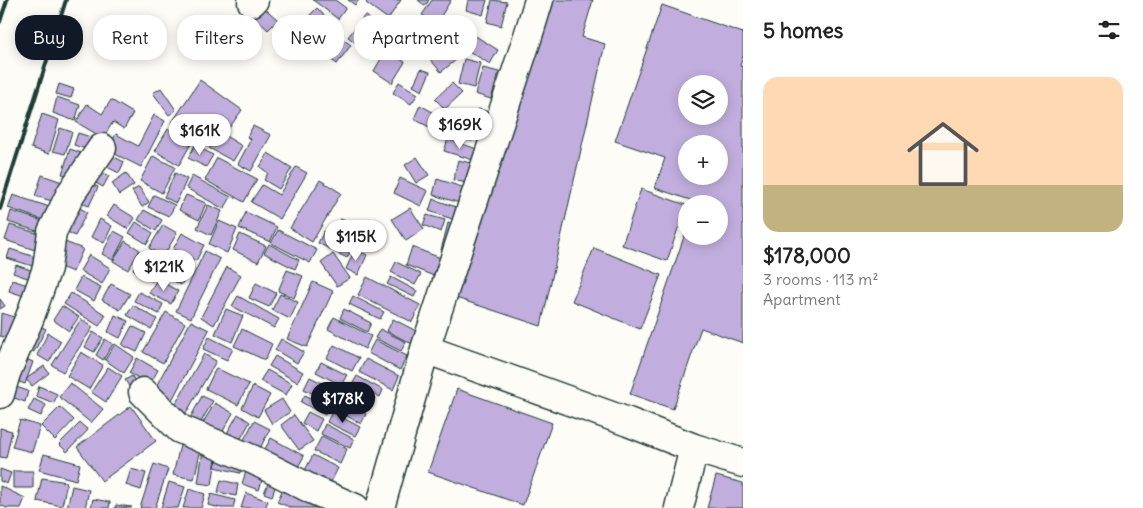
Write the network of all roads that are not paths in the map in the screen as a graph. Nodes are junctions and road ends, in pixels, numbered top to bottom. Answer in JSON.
{"nodes":[{"id":1,"x":539,"y":0,"type":"edge"},
{"id":2,"x":102,"y":148,"type":"dead end"},
{"id":3,"x":425,"y":349,"type":"junction"},
{"id":4,"x":142,"y":392,"type":"dead end"},
{"id":5,"x":0,"y":394,"type":"edge"},
{"id":6,"x":694,"y":448,"type":"junction"},
{"id":7,"x":743,"y":463,"type":"edge"},
{"id":8,"x":355,"y":508,"type":"edge"},
{"id":9,"x":380,"y":508,"type":"edge"},
{"id":10,"x":679,"y":508,"type":"edge"}],
"edges":[{"from":1,"to":3,"type":"street"},
{"from":2,"to":5,"type":"street"},
{"from":3,"to":6,"type":"street"},
{"from":3,"to":9,"type":"street"},
{"from":4,"to":8,"type":"street"},
{"from":6,"to":7,"type":"street"},
{"from":6,"to":10,"type":"street"}]}
